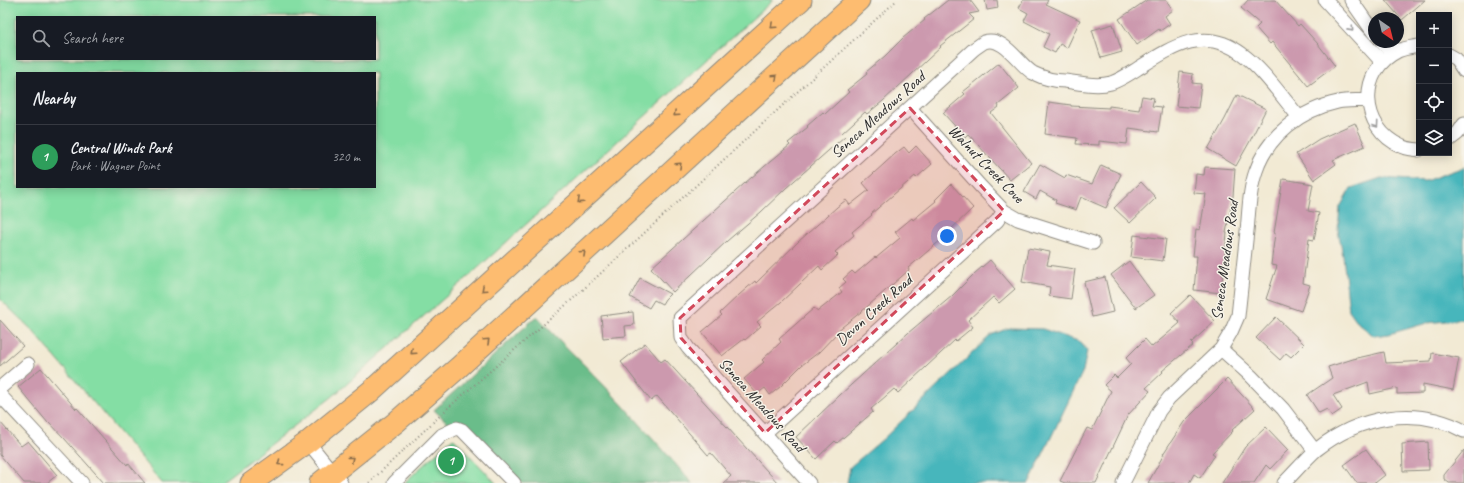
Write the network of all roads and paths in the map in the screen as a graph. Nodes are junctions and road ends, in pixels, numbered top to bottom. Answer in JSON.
{"nodes":[{"id":1,"x":802,"y":0,"type":"edge"},
{"id":2,"x":858,"y":0,"type":"edge"},
{"id":3,"x":897,"y":0,"type":"edge"},
{"id":4,"x":1325,"y":0,"type":"edge"},
{"id":5,"x":1351,"y":0,"type":"edge"},
{"id":6,"x":1368,"y":24,"type":"edge"},
{"id":7,"x":1416,"y":47,"type":"edge"},
{"id":8,"x":1387,"y":48,"type":"edge"},
{"id":9,"x":1398,"y":50,"type":"junction"},
{"id":10,"x":1452,"y":57,"type":"edge"},
{"id":11,"x":1382,"y":62,"type":"junction"},
{"id":12,"x":1464,"y":71,"type":"edge"},
{"id":13,"x":1368,"y":100,"type":"junction"},
{"id":14,"x":910,"y":108,"type":"junction"},
{"id":15,"x":1299,"y":117,"type":"junction"},
{"id":16,"x":1464,"y":124,"type":"edge"},
{"id":17,"x":1452,"y":138,"type":"edge"},
{"id":18,"x":1416,"y":149,"type":"edge"},
{"id":19,"x":1004,"y":211,"type":"junction"},
{"id":20,"x":1093,"y":243,"type":"dead end"},
{"id":21,"x":1221,"y":349,"type":"junction"},
{"id":22,"x":28,"y":364,"type":"dead end"},
{"id":23,"x":0,"y":388,"type":"edge"},
{"id":24,"x":0,"y":395,"type":"edge"},
{"id":25,"x":1464,"y":431,"type":"edge"},
{"id":26,"x":765,"y":433,"type":"junction"},
{"id":27,"x":308,"y":442,"type":"junction"},
{"id":28,"x":1315,"y":451,"type":"junction"},
{"id":29,"x":331,"y":480,"type":"edge"},
{"id":30,"x":82,"y":483,"type":"edge"},
{"id":31,"x":251,"y":483,"type":"edge"},
{"id":32,"x":368,"y":483,"type":"edge"},
{"id":33,"x":394,"y":483,"type":"edge"},
{"id":34,"x":514,"y":483,"type":"edge"},
{"id":35,"x":809,"y":483,"type":"edge"},
{"id":36,"x":1123,"y":483,"type":"edge"},
{"id":37,"x":1284,"y":483,"type":"edge"}],
"edges":[{"from":1,"to":27,"type":"main road","one_way":true},
{"from":29,"to":2,"type":"main road","one_way":true},
{"from":3,"to":32,"type":"path"},
{"from":4,"to":11,"type":"street","one_way":true},
{"from":5,"to":6,"type":"street"},
{"from":7,"to":9,"type":"street"},
{"from":8,"to":9,"type":"street"},
{"from":9,"to":11,"type":"street"},
{"from":10,"to":12,"type":"street"},
{"from":11,"to":13,"type":"street"},
{"from":13,"to":15,"type":"street","name":"Seneca Meadows Road"},
{"from":13,"to":18,"type":"street","one_way":true},
{"from":14,"to":15,"type":"street","name":"Seneca Meadows Road"},
{"from":14,"to":19,"type":"street","name":"Walnut Creek Cove"},
{"from":14,"to":26,"type":"street","name":"Seneca Meadows Road"},
{"from":15,"to":21,"type":"street","name":"Seneca Meadows Road"},
{"from":16,"to":17,"type":"street"},
{"from":19,"to":20,"type":"street","name":"Walnut Creek Cove"},
{"from":19,"to":26,"type":"street","name":"Devon Creek Road"},
{"from":21,"to":28,"type":"street"},
{"from":21,"to":36,"type":"street","name":"Seneca Meadows Road"},
{"from":22,"to":23,"type":"street"},
{"from":24,"to":30,"type":"street"},
{"from":25,"to":28,"type":"street"},
{"from":26,"to":35,"type":"street","name":"Seneca Meadows Road"},
{"from":27,"to":29,"type":"street"},
{"from":27,"to":31,"type":"main road","one_way":true},
{"from":28,"to":37,"type":"street"},
{"from":33,"to":34,"type":"street"}]}
